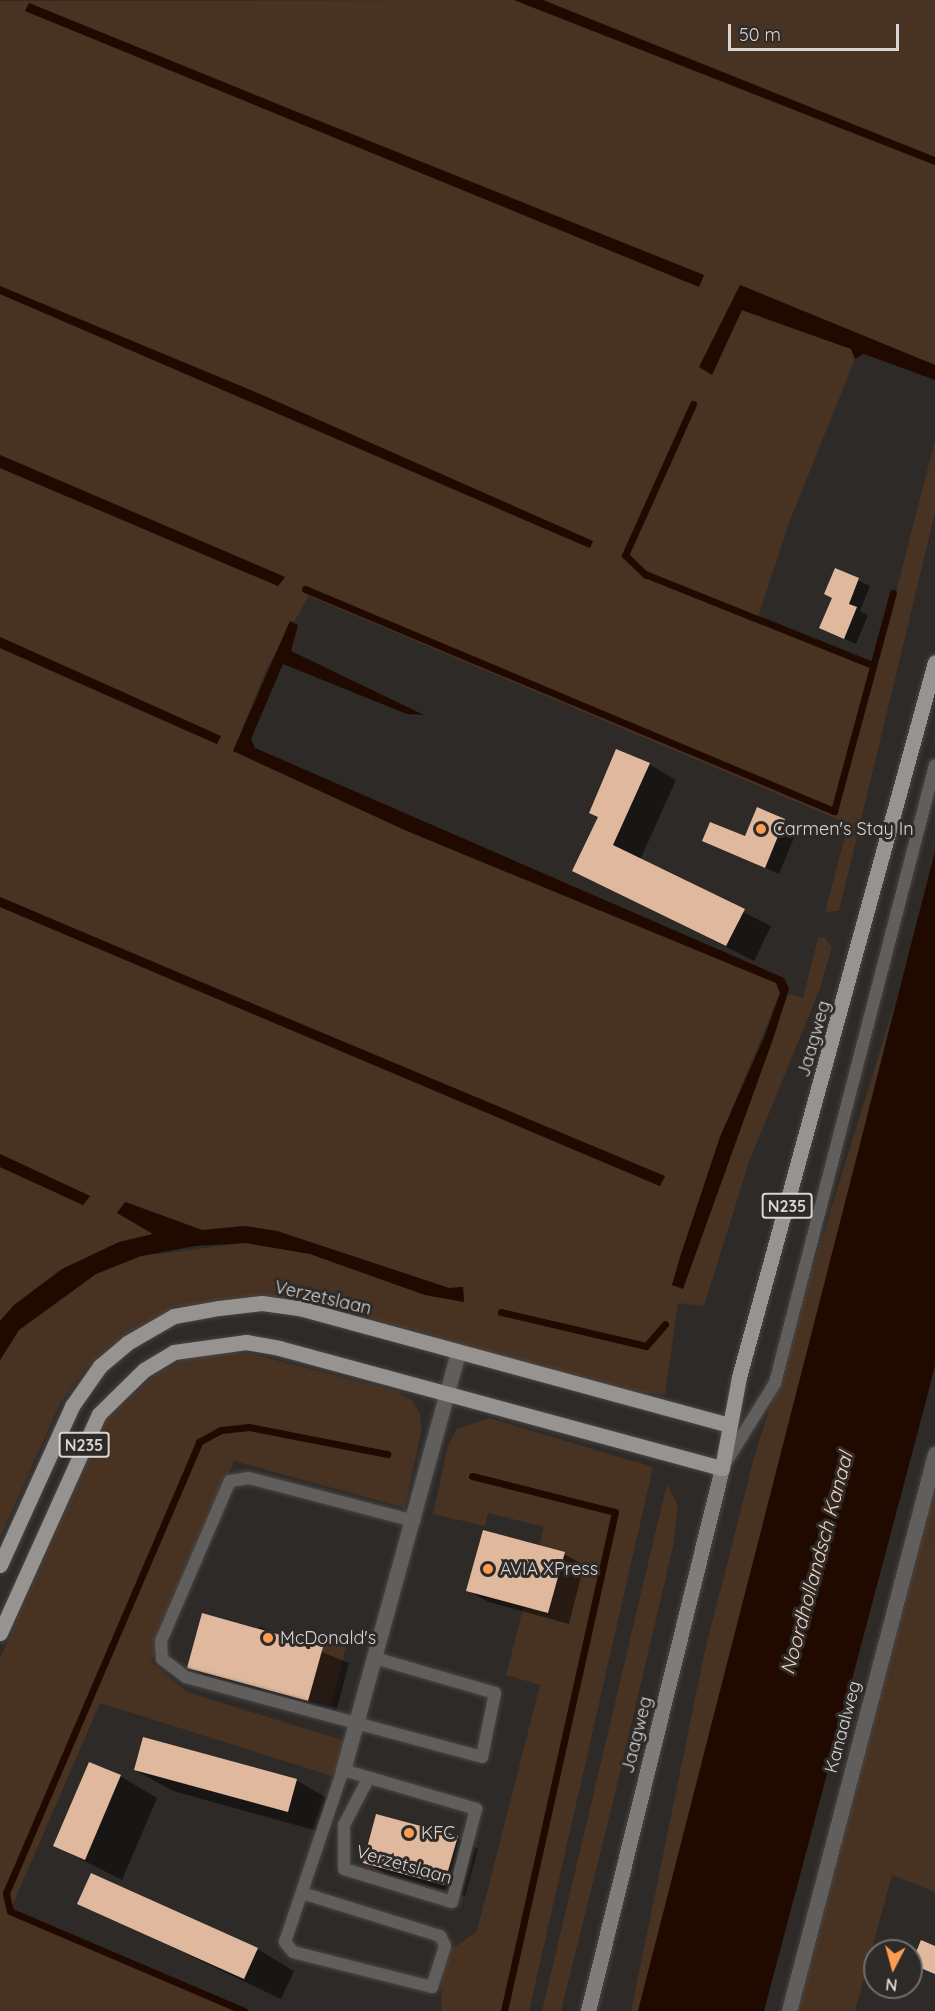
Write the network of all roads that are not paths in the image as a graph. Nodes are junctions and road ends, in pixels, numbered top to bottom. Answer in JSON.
{"nodes":[{"id":1,"x":935,"y":662,"type":"edge"},
{"id":2,"x":935,"y":765,"type":"edge"},
{"id":3,"x":458,"y":1353,"type":"junction"},
{"id":4,"x":448,"y":1394,"type":"junction"},
{"id":5,"x":752,"y":1415,"type":"junction"},
{"id":6,"x":729,"y":1425,"type":"junction"},
{"id":7,"x":935,"y":1454,"type":"edge"},
{"id":8,"x":722,"y":1468,"type":"junction"},
{"id":9,"x":414,"y":1521,"type":"junction"},
{"id":10,"x":0,"y":1565,"type":"edge"},
{"id":11,"x":0,"y":1633,"type":"edge"},
{"id":12,"x":378,"y":1659,"type":"junction"},
{"id":13,"x":360,"y":1724,"type":"junction"},
{"id":14,"x":343,"y":1770,"type":"junction"},
{"id":15,"x":368,"y":1779,"type":"junction"},
{"id":16,"x":302,"y":1893,"type":"junction"},
{"id":17,"x":588,"y":2011,"type":"edge"},
{"id":18,"x":789,"y":2011,"type":"edge"}],
"edges":[{"from":1,"to":6,"type":"main road","name":"Jaagweg","number":"N235"},
{"from":2,"to":5,"type":"lane","name":"Jaagweg"},
{"from":3,"to":4,"type":"street"},
{"from":3,"to":6,"type":"main road","name":"Verzetslaan","number":"N235"},
{"from":3,"to":10,"type":"main road","name":"Verzetslaan","number":"N235"},
{"from":4,"to":8,"type":"main road","number":"N235"},
{"from":4,"to":9,"type":"street"},
{"from":4,"to":11,"type":"main road","number":"N235"},
{"from":5,"to":6,"type":"lane"},
{"from":5,"to":8,"type":"lane","name":"Jaagweg"},
{"from":6,"to":8,"type":"main road","name":"Jaagweg","number":"N235"},
{"from":7,"to":18,"type":"street","name":"Kanaalweg"},
{"from":8,"to":17,"type":"main road","name":"Jaagweg","number":"N235"},
{"from":9,"to":12,"type":"street"},
{"from":9,"to":13,"type":"lane"},
{"from":12,"to":13,"type":"street"},
{"from":12,"to":13,"type":"lane"},
{"from":13,"to":14,"type":"street"},
{"from":14,"to":15,"type":"lane","name":"Verzetslaan"},
{"from":14,"to":16,"type":"lane"},
{"from":15,"to":15,"type":"lane","name":"Verzetslaan"},
{"from":16,"to":16,"type":"lane"}]}
